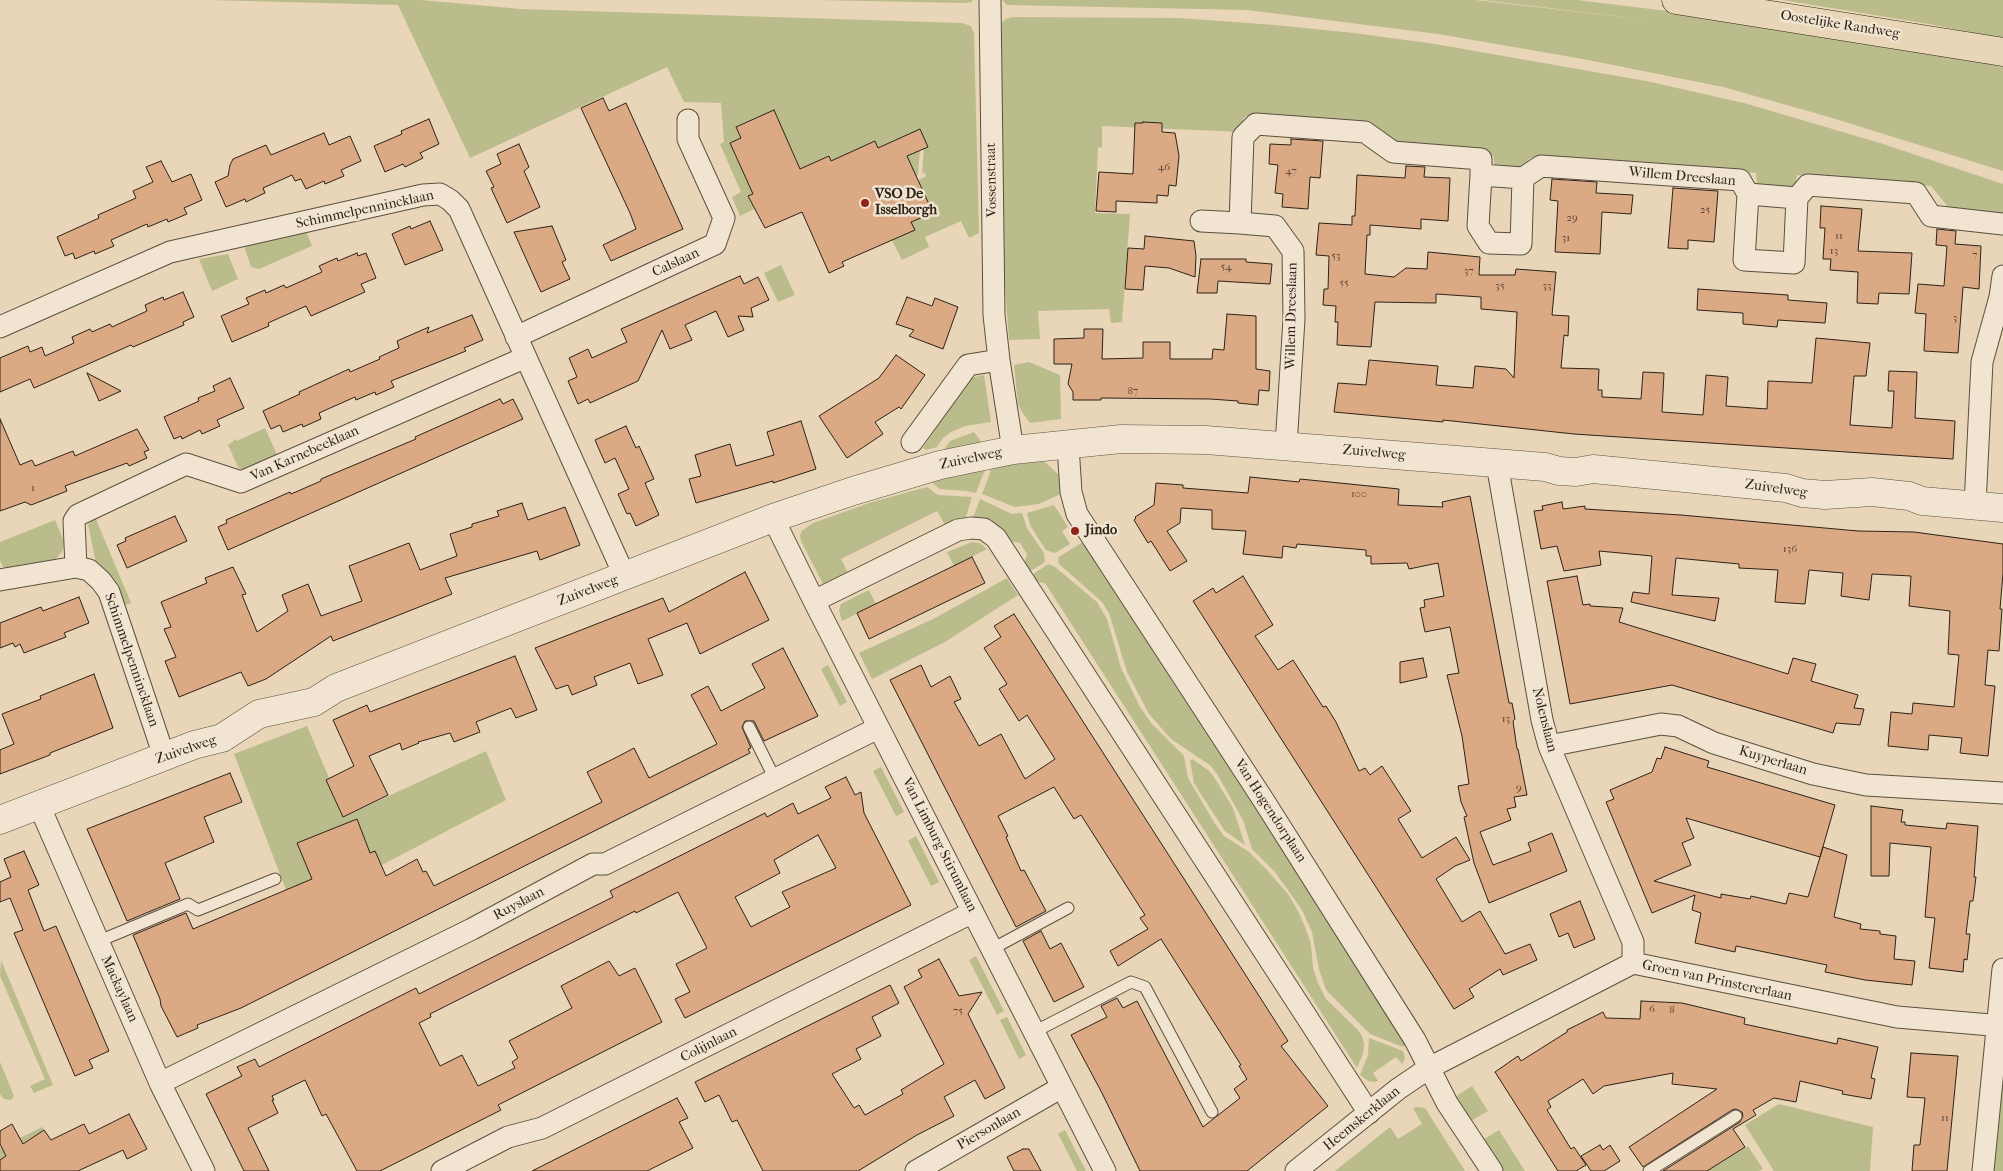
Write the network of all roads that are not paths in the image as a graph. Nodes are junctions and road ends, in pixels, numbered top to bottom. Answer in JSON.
{"nodes":[{"id":1,"x":990,"y":0,"type":"edge"},
{"id":2,"x":1676,"y":0,"type":"edge"},
{"id":3,"x":2003,"y":52,"type":"edge"},
{"id":4,"x":688,"y":120,"type":"dead end"},
{"id":5,"x":1481,"y":175,"type":"junction"},
{"id":6,"x":1523,"y":178,"type":"junction"},
{"id":7,"x":1748,"y":194,"type":"junction"},
{"id":8,"x":1797,"y":198,"type":"junction"},
{"id":9,"x":1201,"y":221,"type":"dead end"},
{"id":10,"x":1240,"y":223,"type":"junction"},
{"id":11,"x":2003,"y":224,"type":"edge"},
{"id":12,"x":2003,"y":276,"type":"edge"},
{"id":13,"x":0,"y":327,"type":"edge"},
{"id":14,"x":516,"y":337,"type":"junction"},
{"id":15,"x":524,"y":358,"type":"junction"},
{"id":16,"x":999,"y":360,"type":"junction"},
{"id":17,"x":912,"y":442,"type":"dead end"},
{"id":18,"x":1068,"y":446,"type":"junction"},
{"id":19,"x":1286,"y":446,"type":"junction"},
{"id":20,"x":1013,"y":450,"type":"junction"},
{"id":21,"x":1497,"y":464,"type":"junction"},
{"id":22,"x":1975,"y":505,"type":"junction"},
{"id":23,"x":2003,"y":508,"type":"edge"},
{"id":24,"x":774,"y":518,"type":"junction"},
{"id":25,"x":76,"y":566,"type":"junction"},
{"id":26,"x":625,"y":577,"type":"junction"},
{"id":27,"x":0,"y":580,"type":"edge"},
{"id":28,"x":814,"y":601,"type":"junction"},
{"id":29,"x":749,"y":727,"type":"dead end"},
{"id":30,"x":878,"y":728,"type":"junction"},
{"id":31,"x":1548,"y":746,"type":"junction"},
{"id":32,"x":164,"y":756,"type":"junction"},
{"id":33,"x":775,"y":779,"type":"junction"},
{"id":34,"x":2003,"y":793,"type":"edge"},
{"id":35,"x":39,"y":805,"type":"junction"},
{"id":36,"x":0,"y":820,"type":"edge"},
{"id":37,"x":275,"y":879,"type":"dead end"},
{"id":38,"x":1068,"y":908,"type":"dead end"},
{"id":39,"x":973,"y":912,"type":"junction"},
{"id":40,"x":99,"y":941,"type":"junction"},
{"id":41,"x":992,"y":948,"type":"junction"},
{"id":42,"x":1633,"y":963,"type":"junction"},
{"id":43,"x":2003,"y":969,"type":"edge"},
{"id":44,"x":2001,"y":1026,"type":"edge"},
{"id":45,"x":1034,"y":1032,"type":"junction"},
{"id":46,"x":1429,"y":1068,"type":"junction"},
{"id":47,"x":160,"y":1082,"type":"junction"},
{"id":48,"x":1062,"y":1086,"type":"junction"},
{"id":49,"x":1212,"y":1112,"type":"dead end"},
{"id":50,"x":1369,"y":1113,"type":"junction"},
{"id":51,"x":1736,"y":1116,"type":"dead end"},
{"id":52,"x":204,"y":1171,"type":"edge"},
{"id":53,"x":442,"y":1171,"type":"edge"},
{"id":54,"x":916,"y":1171,"type":"edge"},
{"id":55,"x":1105,"y":1171,"type":"edge"},
{"id":56,"x":1296,"y":1171,"type":"edge"},
{"id":57,"x":1492,"y":1171,"type":"edge"},
{"id":58,"x":1648,"y":1171,"type":"edge"},
{"id":59,"x":1983,"y":1171,"type":"edge"}],
"edges":[{"from":1,"to":16,"type":"street","name":"Vossenstraat"},
{"from":2,"to":3,"type":"main road","name":"Oostelijke Randweg"},
{"from":4,"to":14,"type":"street","name":"Calslaan"},
{"from":5,"to":6,"type":"street"},
{"from":5,"to":6,"type":"street"},
{"from":5,"to":10,"type":"street"},
{"from":6,"to":7,"type":"street","name":"Willem Dreeslaan"},
{"from":7,"to":8,"type":"street","name":"Willem Dreeslaan"},
{"from":7,"to":8,"type":"street","name":"Willem Dreeslaan"},
{"from":8,"to":11,"type":"street"},
{"from":9,"to":10,"type":"street","name":"Willem Dreeslaan"},
{"from":10,"to":19,"type":"street","name":"Willem Dreeslaan"},
{"from":12,"to":22,"type":"street"},
{"from":13,"to":14,"type":"street","name":"Schimmelpennincklaan"},
{"from":14,"to":15,"type":"street","name":"Schimmelpennincklaan"},
{"from":15,"to":25,"type":"street","name":"Van Karnebeeklaan"},
{"from":15,"to":26,"type":"street","name":"Schimmelpennincklaan"},
{"from":16,"to":17,"type":"street"},
{"from":16,"to":20,"type":"street","name":"Vossenstraat"},
{"from":18,"to":19,"type":"street","name":"Zuivelweg"},
{"from":18,"to":20,"type":"street","name":"Zuivelweg"},
{"from":18,"to":46,"type":"street","name":"Van Hogendorplaan"},
{"from":19,"to":21,"type":"street","name":"Zuivelweg"},
{"from":20,"to":24,"type":"street","name":"Zuivelweg"},
{"from":21,"to":22,"type":"street","name":"Zuivelweg"},
{"from":21,"to":31,"type":"street","name":"Nolenslaan"},
{"from":22,"to":23,"type":"street","name":"Zuivelweg"},
{"from":24,"to":26,"type":"street","name":"Zuivelweg"},
{"from":24,"to":28,"type":"street","name":"Van Limburg Stirumlaan"},
{"from":25,"to":27,"type":"street"},
{"from":25,"to":32,"type":"street","name":"Schimmelpennincklaan"},
{"from":26,"to":32,"type":"street","name":"Zuivelweg"},
{"from":28,"to":30,"type":"street","name":"Van Limburg Stirumlaan"},
{"from":28,"to":50,"type":"street"},
{"from":29,"to":33,"type":"lane"},
{"from":30,"to":33,"type":"street","name":"Ruyslaan"},
{"from":30,"to":39,"type":"street","name":"Van Limburg Stirumlaan"},
{"from":31,"to":34,"type":"street","name":"Kuyperlaan"},
{"from":31,"to":42,"type":"street","name":"Nolenslaan"},
{"from":32,"to":35,"type":"street","name":"Zuivelweg"},
{"from":33,"to":47,"type":"street","name":"Ruyslaan"},
{"from":35,"to":36,"type":"street","name":"Zuivelweg"},
{"from":35,"to":40,"type":"street","name":"Mackaylaan"},
{"from":37,"to":40,"type":"lane"},
{"from":38,"to":41,"type":"lane"},
{"from":39,"to":41,"type":"street","name":"Van Limburg Stirumlaan"},
{"from":39,"to":53,"type":"street","name":"Colijnlaan"},
{"from":40,"to":47,"type":"street","name":"Mackaylaan"},
{"from":41,"to":45,"type":"street","name":"Van Limburg Stirumlaan"},
{"from":42,"to":44,"type":"street","name":"Groen van Prinstererlaan"},
{"from":42,"to":46,"type":"street","name":"Groen van Prinstererlaan"},
{"from":43,"to":44,"type":"street"},
{"from":44,"to":59,"type":"street"},
{"from":45,"to":48,"type":"street","name":"Van Limburg Stirumlaan"},
{"from":45,"to":49,"type":"lane"},
{"from":46,"to":50,"type":"street","name":"Heemskerklaan"},
{"from":46,"to":57,"type":"street","name":"Van Hogendorplaan"},
{"from":47,"to":52,"type":"street","name":"Mackaylaan"},
{"from":48,"to":54,"type":"street","name":"Piersonlaan"},
{"from":48,"to":55,"type":"street","name":"Van Limburg Stirumlaan"},
{"from":50,"to":56,"type":"street","name":"Heemskerklaan"},
{"from":51,"to":58,"type":"lane"}]}
